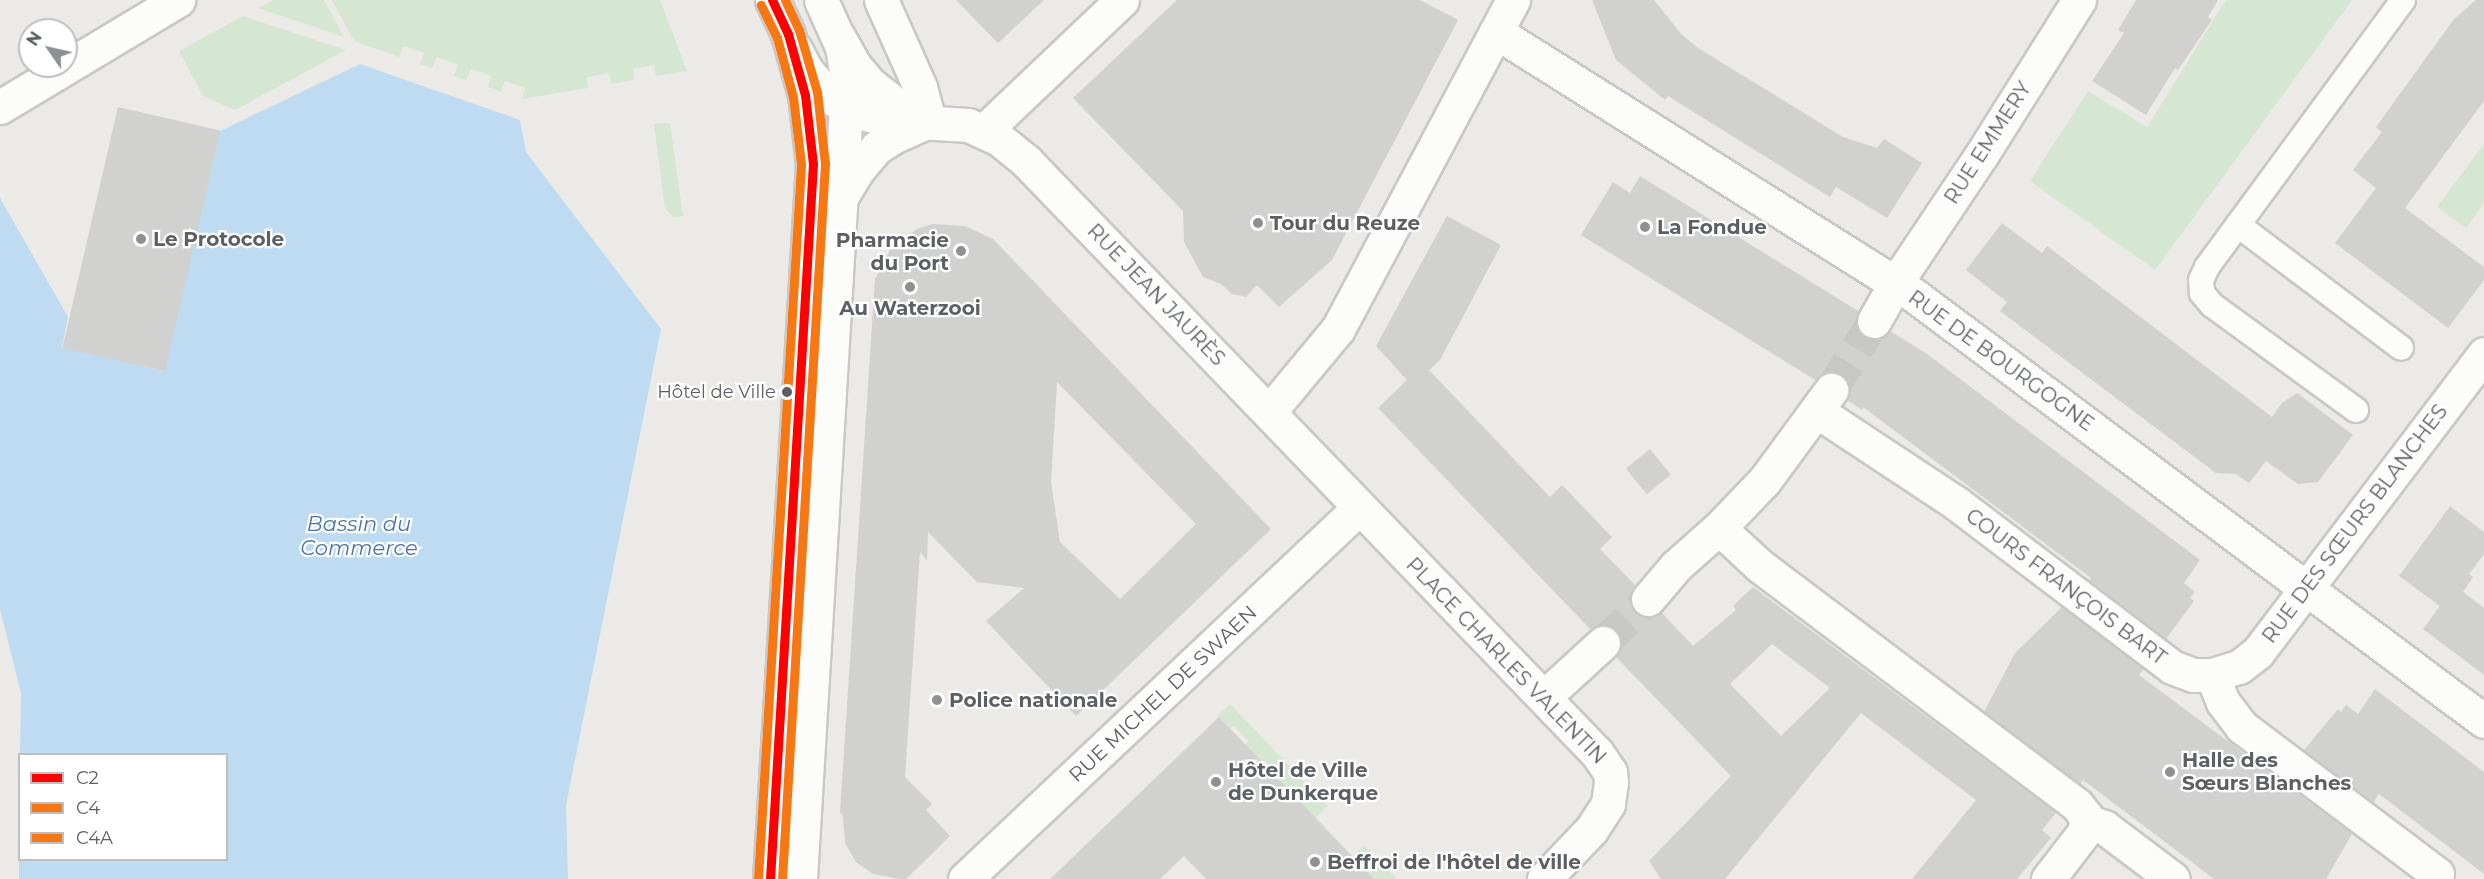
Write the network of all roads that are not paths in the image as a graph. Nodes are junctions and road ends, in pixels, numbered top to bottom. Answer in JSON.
{"nodes":[{"id":1,"x":178,"y":0,"type":"edge"},
{"id":2,"x":772,"y":0,"type":"edge"},
{"id":3,"x":821,"y":0,"type":"edge"},
{"id":4,"x":881,"y":0,"type":"edge"},
{"id":5,"x":1122,"y":0,"type":"edge"},
{"id":6,"x":2079,"y":0,"type":"edge"},
{"id":7,"x":2403,"y":0,"type":"edge"},
{"id":8,"x":1510,"y":1,"type":"edge"},
{"id":9,"x":1496,"y":32,"type":"junction"},
{"id":10,"x":788,"y":34,"type":"junction"},
{"id":11,"x":838,"y":38,"type":"junction"},
{"id":12,"x":846,"y":106,"type":"junction"},
{"id":13,"x":0,"y":107,"type":"edge"},
{"id":14,"x":929,"y":122,"type":"junction"},
{"id":15,"x":984,"y":131,"type":"junction"},
{"id":16,"x":840,"y":199,"type":"junction"},
{"id":17,"x":2238,"y":225,"type":"junction"},
{"id":18,"x":1895,"y":284,"type":"junction"},
{"id":19,"x":1874,"y":321,"type":"tunnel mouth"},
{"id":20,"x":2401,"y":348,"type":"dead end"},
{"id":21,"x":2484,"y":354,"type":"edge"},
{"id":22,"x":2356,"y":410,"type":"dead end"},
{"id":23,"x":1269,"y":412,"type":"junction"},
{"id":24,"x":1359,"y":508,"type":"junction"},
{"id":25,"x":1719,"y":528,"type":"junction"},
{"id":26,"x":2308,"y":588,"type":"junction"},
{"id":27,"x":1648,"y":599,"type":"tunnel mouth"},
{"id":28,"x":1603,"y":643,"type":"tunnel mouth"},
{"id":29,"x":2212,"y":675,"type":"junction"},
{"id":30,"x":1544,"y":698,"type":"junction"},
{"id":31,"x":2484,"y":721,"type":"edge"},
{"id":32,"x":2086,"y":821,"type":"junction"},
{"id":33,"x":770,"y":879,"type":"edge"},
{"id":34,"x":800,"y":879,"type":"edge"},
{"id":35,"x":965,"y":879,"type":"edge"},
{"id":36,"x":1544,"y":879,"type":"edge"},
{"id":37,"x":2048,"y":879,"type":"edge"},
{"id":38,"x":2173,"y":879,"type":"edge"},
{"id":39,"x":2433,"y":879,"type":"edge"}],
"edges":[{"from":1,"to":13,"type":"street"},
{"from":2,"to":10,"type":"street"},
{"from":3,"to":11,"type":"street"},
{"from":4,"to":14,"type":"street"},
{"from":5,"to":15,"type":"street"},
{"from":6,"to":18,"type":"street","name":"RUE EMMERY"},
{"from":7,"to":17,"type":"lane"},
{"from":8,"to":9,"type":"street"},
{"from":9,"to":18,"type":"street","name":"RUE DE BOURGOGNE"},
{"from":9,"to":23,"type":"street"},
{"from":10,"to":12,"type":"street","name":"RUE JEAN JAURÈS"},
{"from":10,"to":33,"type":"street"},
{"from":11,"to":12,"type":"street"},
{"from":11,"to":14,"type":"street"},
{"from":12,"to":14,"type":"street","name":"RUE JEAN JAURÈS"},
{"from":12,"to":16,"type":"street"},
{"from":14,"to":15,"type":"street","name":"RUE JEAN JAURÈS"},
{"from":14,"to":16,"type":"street"},
{"from":15,"to":23,"type":"street","name":"RUE JEAN JAURÈS"},
{"from":16,"to":34,"type":"street"},
{"from":17,"to":20,"type":"lane"},
{"from":17,"to":22,"type":"lane"},
{"from":18,"to":19,"type":"street"},
{"from":18,"to":26,"type":"street","name":"RUE DE BOURGOGNE"},
{"from":21,"to":26,"type":"street","name":"RUE DES SŒURS BLANCHES"},
{"from":23,"to":24,"type":"street","name":"RUE JEAN JAURÈS"},
{"from":24,"to":30,"type":"street","name":"PLACE CHARLES VALENTIN"},
{"from":24,"to":35,"type":"street","name":"RUE MICHEL DE SWAEN"},
{"from":25,"to":27,"type":"street","name":"COURS FRANÇOIS BART"},
{"from":25,"to":29,"type":"street","name":"COURS FRANÇOIS BART"},
{"from":25,"to":32,"type":"street"},
{"from":26,"to":29,"type":"street","name":"RUE DES SŒURS BLANCHES"},
{"from":26,"to":31,"type":"street","name":"RUE DE BOURGOGNE"},
{"from":28,"to":30,"type":"street"},
{"from":29,"to":39,"type":"street"},
{"from":30,"to":36,"type":"street","name":"PLACE CHARLES VALENTIN"},
{"from":32,"to":37,"type":"street"},
{"from":32,"to":38,"type":"street"}]}
